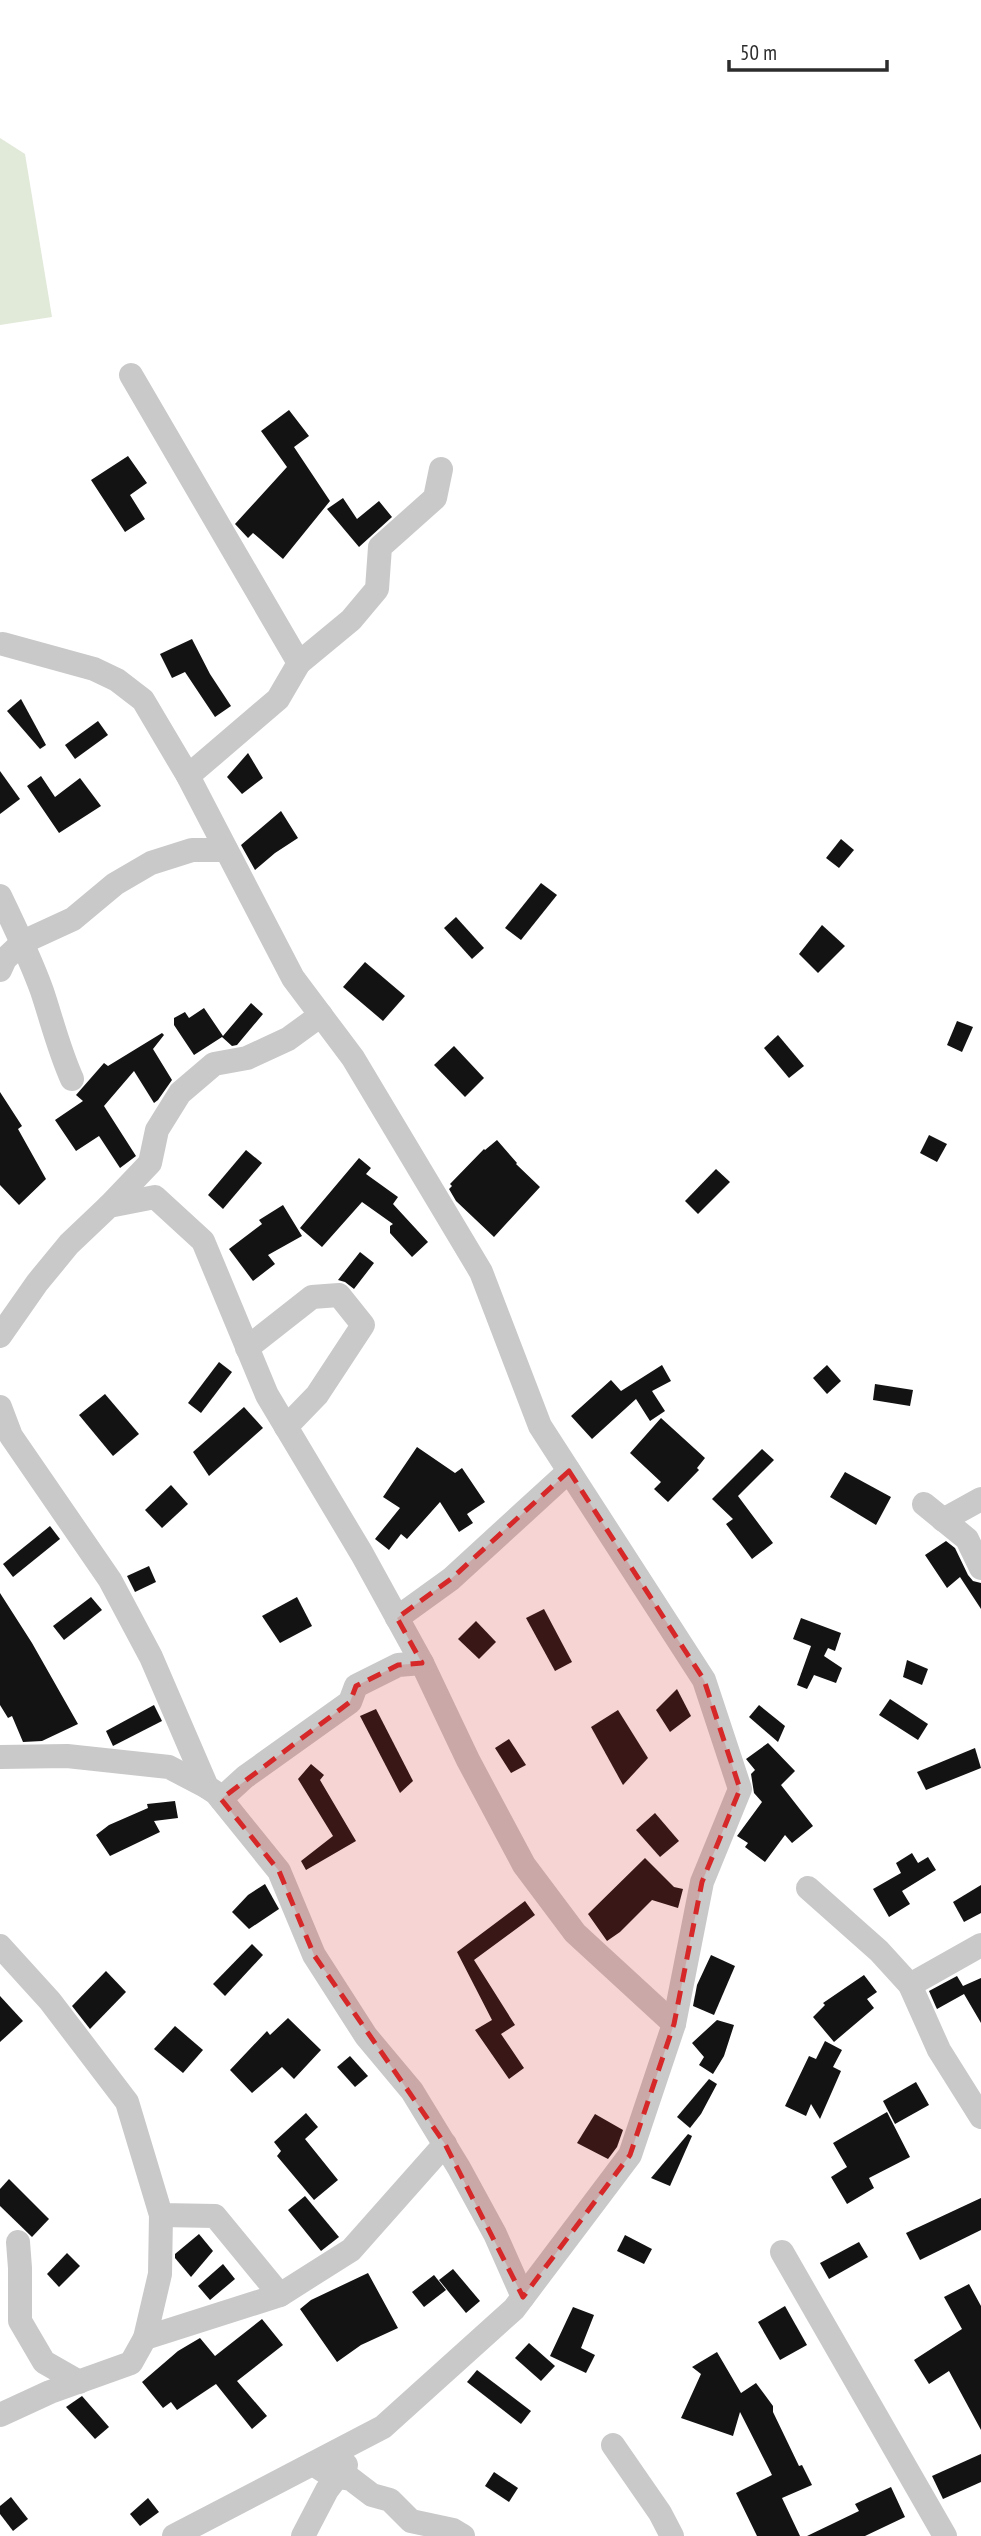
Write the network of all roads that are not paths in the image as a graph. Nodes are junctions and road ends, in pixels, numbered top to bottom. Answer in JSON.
{"nodes":[{"id":1,"x":131,"y":375,"type":"dead end"},
{"id":2,"x":441,"y":469,"type":"dead end"},
{"id":3,"x":3,"y":644,"type":"dead end"},
{"id":4,"x":299,"y":663,"type":"junction"},
{"id":5,"x":188,"y":776,"type":"junction"},
{"id":6,"x":226,"y":850,"type":"junction"},
{"id":7,"x":0,"y":896,"type":"edge"},
{"id":8,"x":23,"y":942,"type":"junction"},
{"id":9,"x":0,"y":970,"type":"edge"},
{"id":10,"x":321,"y":1015,"type":"junction"},
{"id":11,"x":72,"y":1079,"type":"dead end"},
{"id":12,"x":150,"y":1163,"type":"junction"},
{"id":13,"x":155,"y":1197,"type":"junction"},
{"id":14,"x":109,"y":1206,"type":"junction"},
{"id":15,"x":0,"y":1336,"type":"edge"},
{"id":16,"x":247,"y":1348,"type":"junction"},
{"id":17,"x":0,"y":1407,"type":"edge"},
{"id":18,"x":286,"y":1427,"type":"junction"},
{"id":19,"x":6,"y":1439,"type":"edge"},
{"id":20,"x":569,"y":1471,"type":"junction"},
{"id":21,"x":981,"y":1500,"type":"edge"},
{"id":22,"x":981,"y":1568,"type":"edge"},
{"id":23,"x":397,"y":1618,"type":"junction"},
{"id":24,"x":422,"y":1663,"type":"junction"},
{"id":25,"x":0,"y":1757,"type":"edge"},
{"id":26,"x":214,"y":1793,"type":"junction"},
{"id":27,"x":808,"y":1888,"type":"dead end"},
{"id":28,"x":0,"y":1945,"type":"edge"},
{"id":29,"x":981,"y":1945,"type":"edge"},
{"id":30,"x":911,"y":1985,"type":"junction"},
{"id":31,"x":674,"y":2024,"type":"junction"},
{"id":32,"x":981,"y":2117,"type":"edge"},
{"id":33,"x":445,"y":2144,"type":"junction"},
{"id":34,"x":162,"y":2215,"type":"junction"},
{"id":35,"x":18,"y":2242,"type":"dead end"},
{"id":36,"x":782,"y":2252,"type":"dead end"},
{"id":37,"x":280,"y":2295,"type":"junction"},
{"id":38,"x":523,"y":2297,"type":"junction"},
{"id":39,"x":145,"y":2338,"type":"junction"},
{"id":40,"x":79,"y":2382,"type":"junction"},
{"id":41,"x":0,"y":2415,"type":"edge"},
{"id":42,"x":370,"y":2434,"type":"junction"},
{"id":43,"x":613,"y":2445,"type":"dead end"},
{"id":44,"x":313,"y":2464,"type":"junction"},
{"id":45,"x":337,"y":2477,"type":"junction"},
{"id":46,"x":174,"y":2536,"type":"edge"},
{"id":47,"x":303,"y":2536,"type":"edge"},
{"id":48,"x":463,"y":2536,"type":"edge"},
{"id":49,"x":672,"y":2536,"type":"edge"},
{"id":50,"x":945,"y":2536,"type":"edge"}],
"edges":[{"from":1,"to":4,"type":"street"},
{"from":2,"to":4,"type":"street"},
{"from":3,"to":5,"type":"street"},
{"from":4,"to":5,"type":"street"},
{"from":5,"to":6,"type":"street"},
{"from":6,"to":8,"type":"street"},
{"from":6,"to":10,"type":"street"},
{"from":7,"to":8,"type":"street"},
{"from":8,"to":9,"type":"street"},
{"from":8,"to":11,"type":"street"},
{"from":10,"to":12,"type":"street"},
{"from":10,"to":20,"type":"street"},
{"from":12,"to":13,"type":"street"},
{"from":12,"to":14,"type":"street"},
{"from":13,"to":14,"type":"street"},
{"from":13,"to":16,"type":"street"},
{"from":14,"to":15,"type":"street"},
{"from":16,"to":18,"type":"street"},
{"from":16,"to":18,"type":"street"},
{"from":17,"to":19,"type":"street"},
{"from":18,"to":23,"type":"street"},
{"from":19,"to":26,"type":"street"},
{"from":20,"to":23,"type":"street"},
{"from":20,"to":31,"type":"street"},
{"from":21,"to":22,"type":"street"},
{"from":23,"to":24,"type":"street"},
{"from":24,"to":26,"type":"street"},
{"from":24,"to":31,"type":"street"},
{"from":25,"to":26,"type":"street"},
{"from":26,"to":33,"type":"street"},
{"from":27,"to":30,"type":"street"},
{"from":28,"to":34,"type":"street"},
{"from":29,"to":30,"type":"street"},
{"from":30,"to":32,"type":"street"},
{"from":31,"to":38,"type":"street"},
{"from":33,"to":37,"type":"street"},
{"from":33,"to":38,"type":"street"},
{"from":34,"to":37,"type":"street"},
{"from":34,"to":39,"type":"street"},
{"from":35,"to":40,"type":"street"},
{"from":36,"to":50,"type":"street"},
{"from":37,"to":39,"type":"street"},
{"from":38,"to":42,"type":"street"},
{"from":39,"to":40,"type":"street"},
{"from":40,"to":41,"type":"street"},
{"from":42,"to":44,"type":"street"},
{"from":42,"to":45,"type":"street"},
{"from":43,"to":49,"type":"street"},
{"from":44,"to":45,"type":"street"},
{"from":44,"to":46,"type":"street"},
{"from":45,"to":47,"type":"street"},
{"from":45,"to":48,"type":"street"}]}
